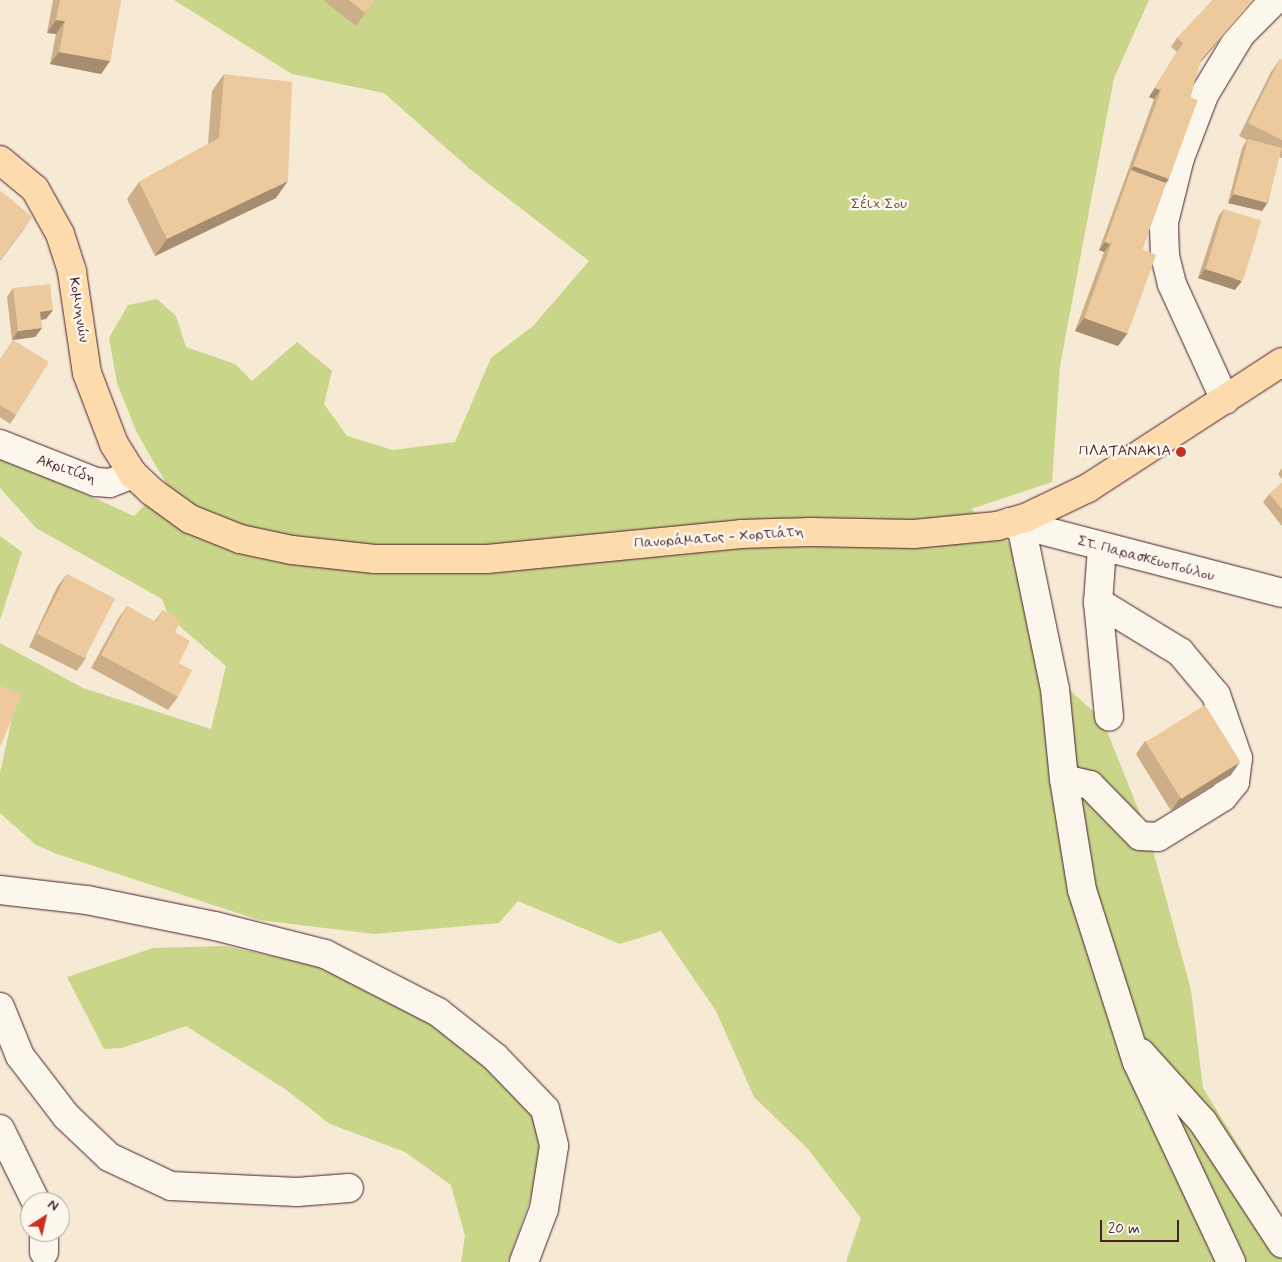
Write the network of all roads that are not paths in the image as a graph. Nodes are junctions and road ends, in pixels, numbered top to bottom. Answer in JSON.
{"nodes":[{"id":1,"x":1275,"y":0,"type":"edge"},
{"id":2,"x":0,"y":160,"type":"edge"},
{"id":3,"x":1282,"y":362,"type":"edge"},
{"id":4,"x":1225,"y":400,"type":"junction"},
{"id":5,"x":0,"y":444,"type":"edge"},
{"id":6,"x":133,"y":474,"type":"junction"},
{"id":7,"x":1010,"y":522,"type":"junction"},
{"id":8,"x":1102,"y":548,"type":"junction"},
{"id":9,"x":1282,"y":593,"type":"edge"},
{"id":10,"x":1098,"y":602,"type":"junction"},
{"id":11,"x":1109,"y":716,"type":"dead end"},
{"id":12,"x":1064,"y":779,"type":"junction"},
{"id":13,"x":0,"y":890,"type":"edge"},
{"id":14,"x":0,"y":1007,"type":"edge"},
{"id":15,"x":1128,"y":1038,"type":"junction"},
{"id":16,"x":0,"y":1129,"type":"edge"},
{"id":17,"x":349,"y":1188,"type":"dead end"},
{"id":18,"x":31,"y":1192,"type":"edge"},
{"id":19,"x":1282,"y":1243,"type":"edge"},
{"id":20,"x":524,"y":1262,"type":"edge"},
{"id":21,"x":1231,"y":1262,"type":"edge"}],
"edges":[{"from":1,"to":4,"type":"street"},
{"from":2,"to":6,"type":"main road","name":"Κομνηνών"},
{"from":3,"to":4,"type":"main road","name":"Πανοράματος - Χορτιάτη"},
{"from":4,"to":7,"type":"main road","name":"Πανοράματος - Χορτιάτη"},
{"from":5,"to":6,"type":"street","name":"Ακριτίδη"},
{"from":6,"to":7,"type":"main road","name":"Πανοράματος - Χορτιάτη"},
{"from":7,"to":8,"type":"street","name":"Στ. Παρασκευοπούλου"},
{"from":7,"to":12,"type":"street"},
{"from":8,"to":9,"type":"street","name":"Στ. Παρασκευοπούλου"},
{"from":8,"to":10,"type":"street"},
{"from":10,"to":11,"type":"street"},
{"from":10,"to":12,"type":"street"},
{"from":12,"to":15,"type":"street"},
{"from":13,"to":20,"type":"street"},
{"from":14,"to":17,"type":"street"},
{"from":15,"to":19,"type":"street"},
{"from":15,"to":21,"type":"street"},
{"from":16,"to":18,"type":"street"}]}
